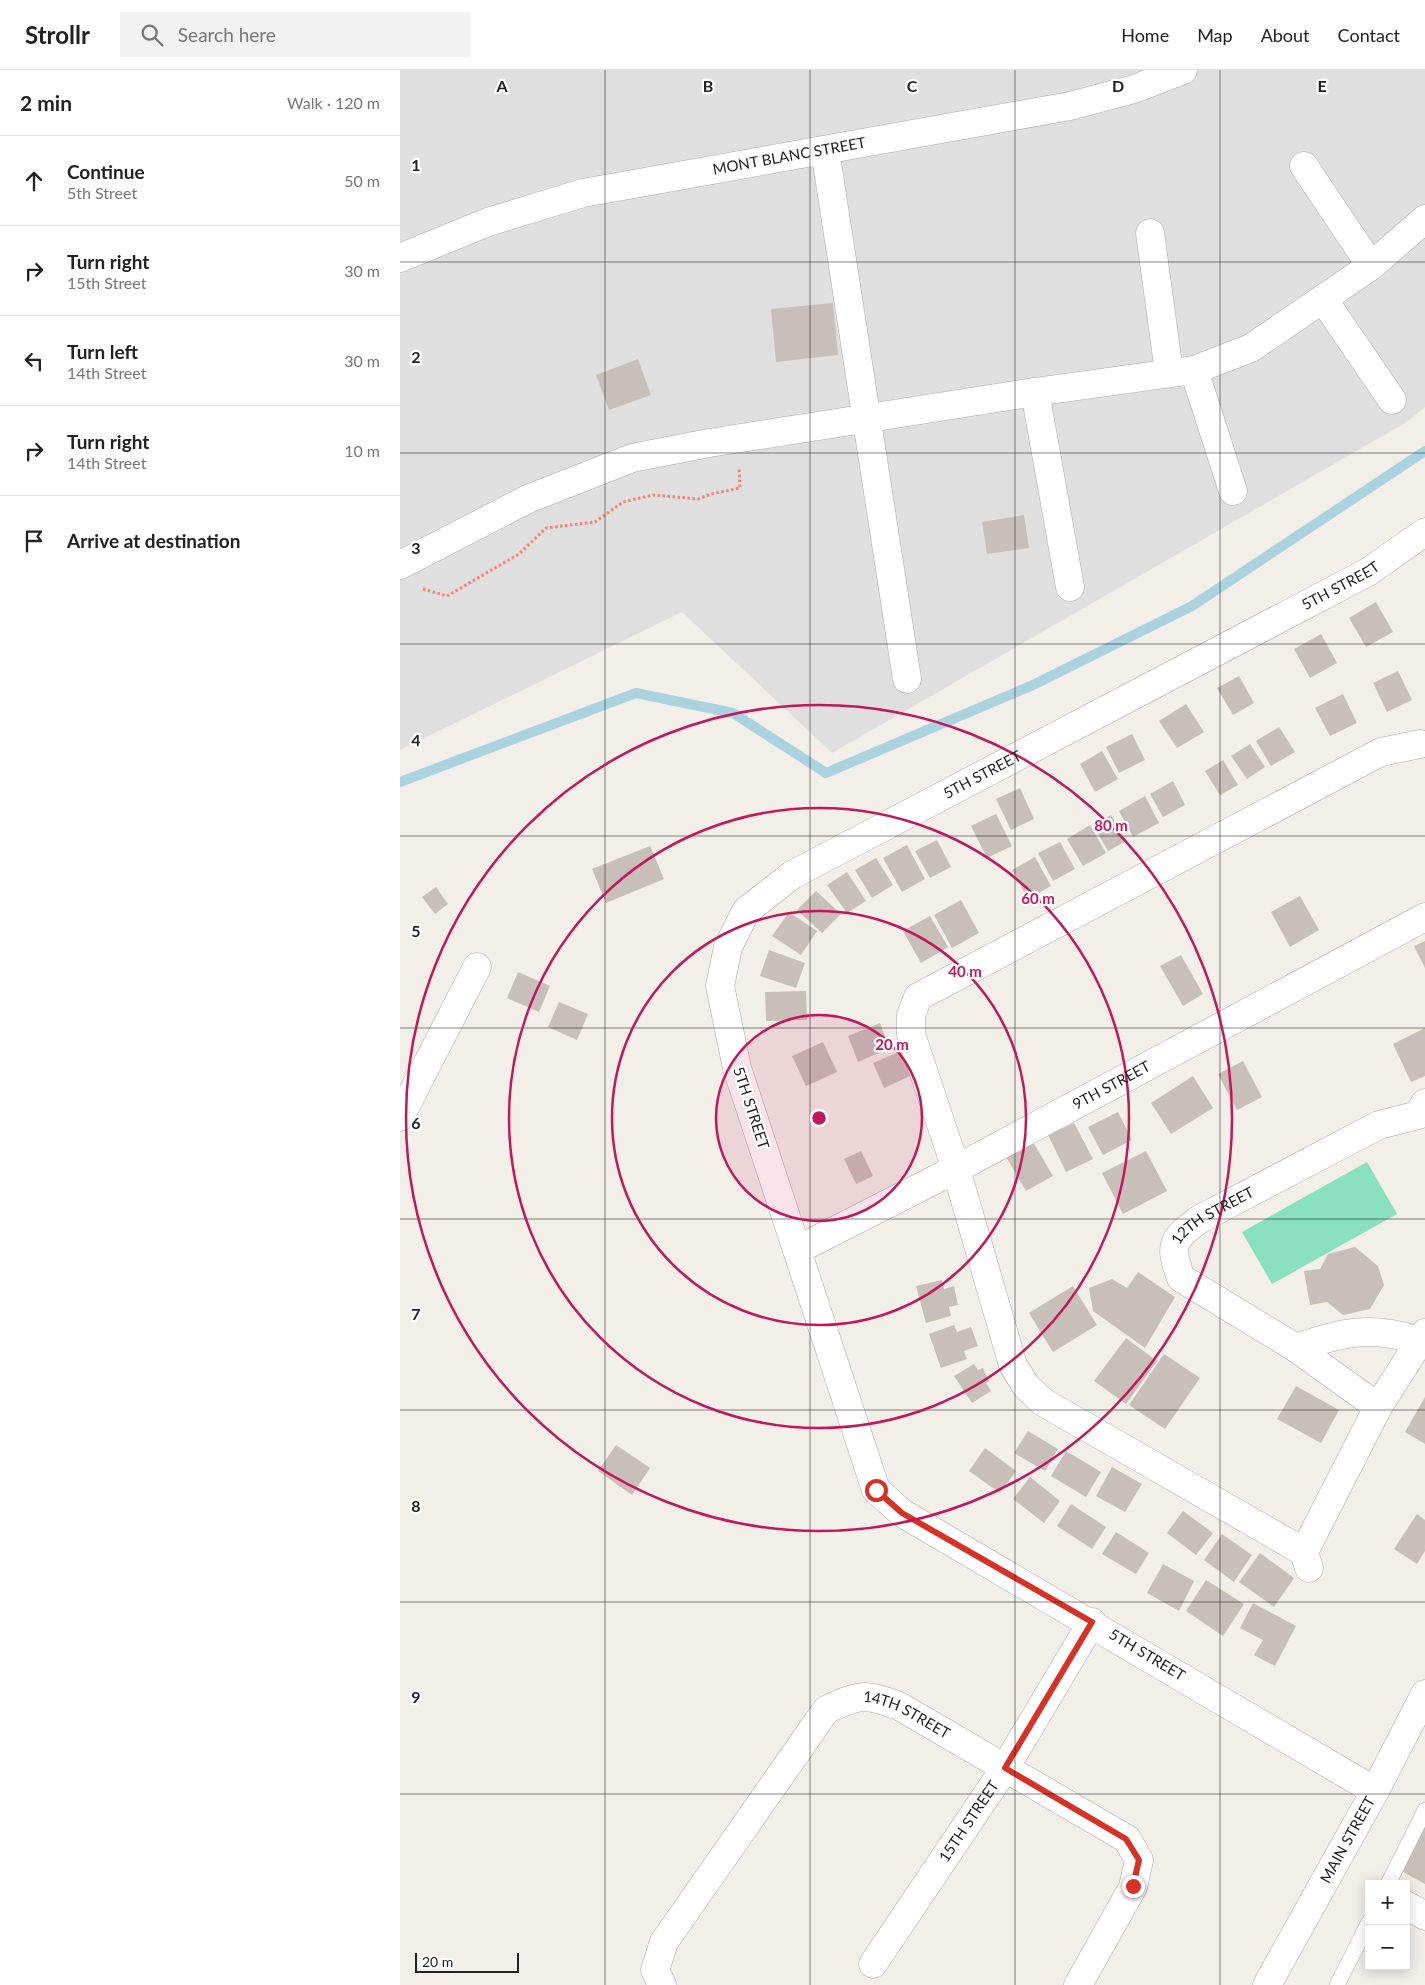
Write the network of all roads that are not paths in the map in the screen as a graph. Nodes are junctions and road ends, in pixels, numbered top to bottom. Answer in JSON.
{"nodes":[{"id":1,"x":1182,"y":70,"type":"edge"},
{"id":2,"x":825,"y":150,"type":"junction"},
{"id":3,"x":1304,"y":166,"type":"dead end"},
{"id":4,"x":1425,"y":219,"type":"edge"},
{"id":5,"x":1150,"y":233,"type":"dead end"},
{"id":6,"x":400,"y":258,"type":"edge"},
{"id":7,"x":1370,"y":266,"type":"junction"},
{"id":8,"x":1323,"y":299,"type":"junction"},
{"id":9,"x":1181,"y":371,"type":"junction"},
{"id":10,"x":1035,"y":392,"type":"junction"},
{"id":11,"x":1392,"y":400,"type":"dead end"},
{"id":12,"x":868,"y":419,"type":"junction"},
{"id":13,"x":1233,"y":491,"type":"dead end"},
{"id":14,"x":1425,"y":532,"type":"edge"},
{"id":15,"x":401,"y":565,"type":"edge"},
{"id":16,"x":1070,"y":587,"type":"dead end"},
{"id":17,"x":907,"y":679,"type":"dead end"},
{"id":18,"x":1423,"y":742,"type":"edge"},
{"id":19,"x":1425,"y":917,"type":"edge"},
{"id":20,"x":477,"y":967,"type":"dead end"},
{"id":21,"x":1423,"y":1115,"type":"edge"},
{"id":22,"x":400,"y":1117,"type":"edge"},
{"id":23,"x":956,"y":1169,"type":"junction"},
{"id":24,"x":796,"y":1250,"type":"junction"},
{"id":25,"x":1422,"y":1337,"type":"edge"},
{"id":26,"x":1296,"y":1348,"type":"junction"},
{"id":27,"x":1378,"y":1407,"type":"junction"},
{"id":28,"x":1092,"y":1622,"type":"junction"},
{"id":29,"x":1425,"y":1694,"type":"edge"},
{"id":30,"x":1005,"y":1768,"type":"junction"},
{"id":31,"x":1375,"y":1790,"type":"junction"},
{"id":32,"x":1425,"y":1810,"type":"edge"},
{"id":33,"x":1390,"y":1880,"type":"edge"},
{"id":34,"x":1410,"y":1907,"type":"edge"},
{"id":35,"x":1425,"y":1916,"type":"edge"},
{"id":36,"x":1367,"y":1925,"type":"edge"},
{"id":37,"x":873,"y":1964,"type":"dead end"},
{"id":38,"x":662,"y":1985,"type":"edge"},
{"id":39,"x":1078,"y":1985,"type":"edge"},
{"id":40,"x":1268,"y":1985,"type":"edge"},
{"id":41,"x":1337,"y":1985,"type":"edge"}],
"edges":[{"from":1,"to":2,"type":"street","name":"MONT BLANC STREET"},
{"from":2,"to":6,"type":"street","name":"MONT BLANC STREET"},
{"from":2,"to":12,"type":"street"},
{"from":3,"to":7,"type":"street"},
{"from":4,"to":7,"type":"street"},
{"from":5,"to":9,"type":"street"},
{"from":7,"to":8,"type":"street"},
{"from":8,"to":9,"type":"street"},
{"from":8,"to":11,"type":"street"},
{"from":9,"to":10,"type":"street"},
{"from":9,"to":13,"type":"street"},
{"from":10,"to":12,"type":"street"},
{"from":10,"to":16,"type":"street"},
{"from":12,"to":15,"type":"street"},
{"from":12,"to":17,"type":"street"},
{"from":14,"to":24,"type":"street","name":"5TH STREET"},
{"from":18,"to":23,"type":"street"},
{"from":19,"to":23,"type":"street","name":"9TH STREET"},
{"from":20,"to":22,"type":"street"},
{"from":21,"to":26,"type":"street","name":"12TH STREET"},
{"from":23,"to":24,"type":"street","name":"9TH STREET"},
{"from":23,"to":27,"type":"street"},
{"from":24,"to":28,"type":"street","name":"5TH STREET"},
{"from":25,"to":26,"type":"street"},
{"from":25,"to":27,"type":"street"},
{"from":26,"to":27,"type":"street","name":"12TH STREET"},
{"from":28,"to":30,"type":"street","name":"15TH STREET"},
{"from":28,"to":31,"type":"street","name":"5TH STREET"},
{"from":29,"to":31,"type":"street","name":"MAIN STREET"},
{"from":30,"to":37,"type":"street","name":"15TH STREET"},
{"from":30,"to":38,"type":"street","name":"14TH STREET"},
{"from":30,"to":39,"type":"street","name":"14TH STREET"},
{"from":31,"to":40,"type":"street","name":"MAIN STREET"},
{"from":32,"to":33,"type":"lane"},
{"from":34,"to":35,"type":"street"},
{"from":36,"to":41,"type":"lane"}]}
